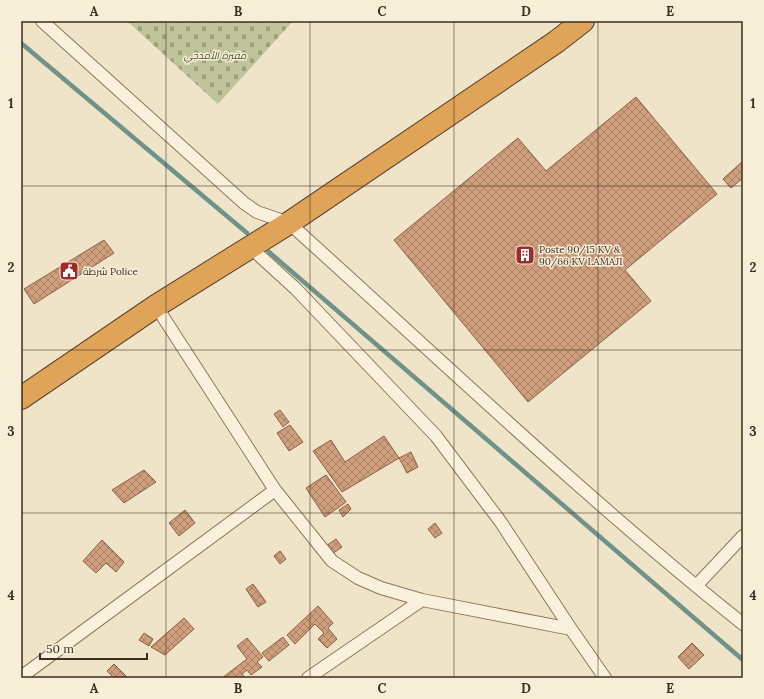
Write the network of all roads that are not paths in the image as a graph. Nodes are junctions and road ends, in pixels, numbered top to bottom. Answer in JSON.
{"nodes":[{"id":1,"x":42,"y":21,"type":"edge"},
{"id":2,"x":583,"y":21,"type":"edge"},
{"id":3,"x":289,"y":223,"type":"junction"},
{"id":4,"x":250,"y":247,"type":"junction"},
{"id":5,"x":156,"y":306,"type":"junction"},
{"id":6,"x":21,"y":398,"type":"edge"},
{"id":7,"x":275,"y":490,"type":"junction"},
{"id":8,"x":743,"y":536,"type":"edge"},
{"id":9,"x":696,"y":586,"type":"junction"},
{"id":10,"x":422,"y":600,"type":"junction"},
{"id":11,"x":743,"y":624,"type":"edge"},
{"id":12,"x":570,"y":629,"type":"junction"},
{"id":13,"x":21,"y":677,"type":"edge"},
{"id":14,"x":308,"y":678,"type":"edge"},
{"id":15,"x":605,"y":678,"type":"edge"}],
"edges":[{"from":1,"to":3,"type":"street"},
{"from":2,"to":3,"type":"highway"},
{"from":3,"to":4,"type":"highway"},
{"from":3,"to":9,"type":"street"},
{"from":4,"to":5,"type":"highway"},
{"from":4,"to":12,"type":"street"},
{"from":5,"to":6,"type":"highway"},
{"from":5,"to":7,"type":"street"},
{"from":7,"to":10,"type":"street"},
{"from":7,"to":13,"type":"street"},
{"from":8,"to":9,"type":"street"},
{"from":9,"to":11,"type":"street"},
{"from":10,"to":12,"type":"street"},
{"from":10,"to":14,"type":"street"},
{"from":12,"to":15,"type":"street"}]}
